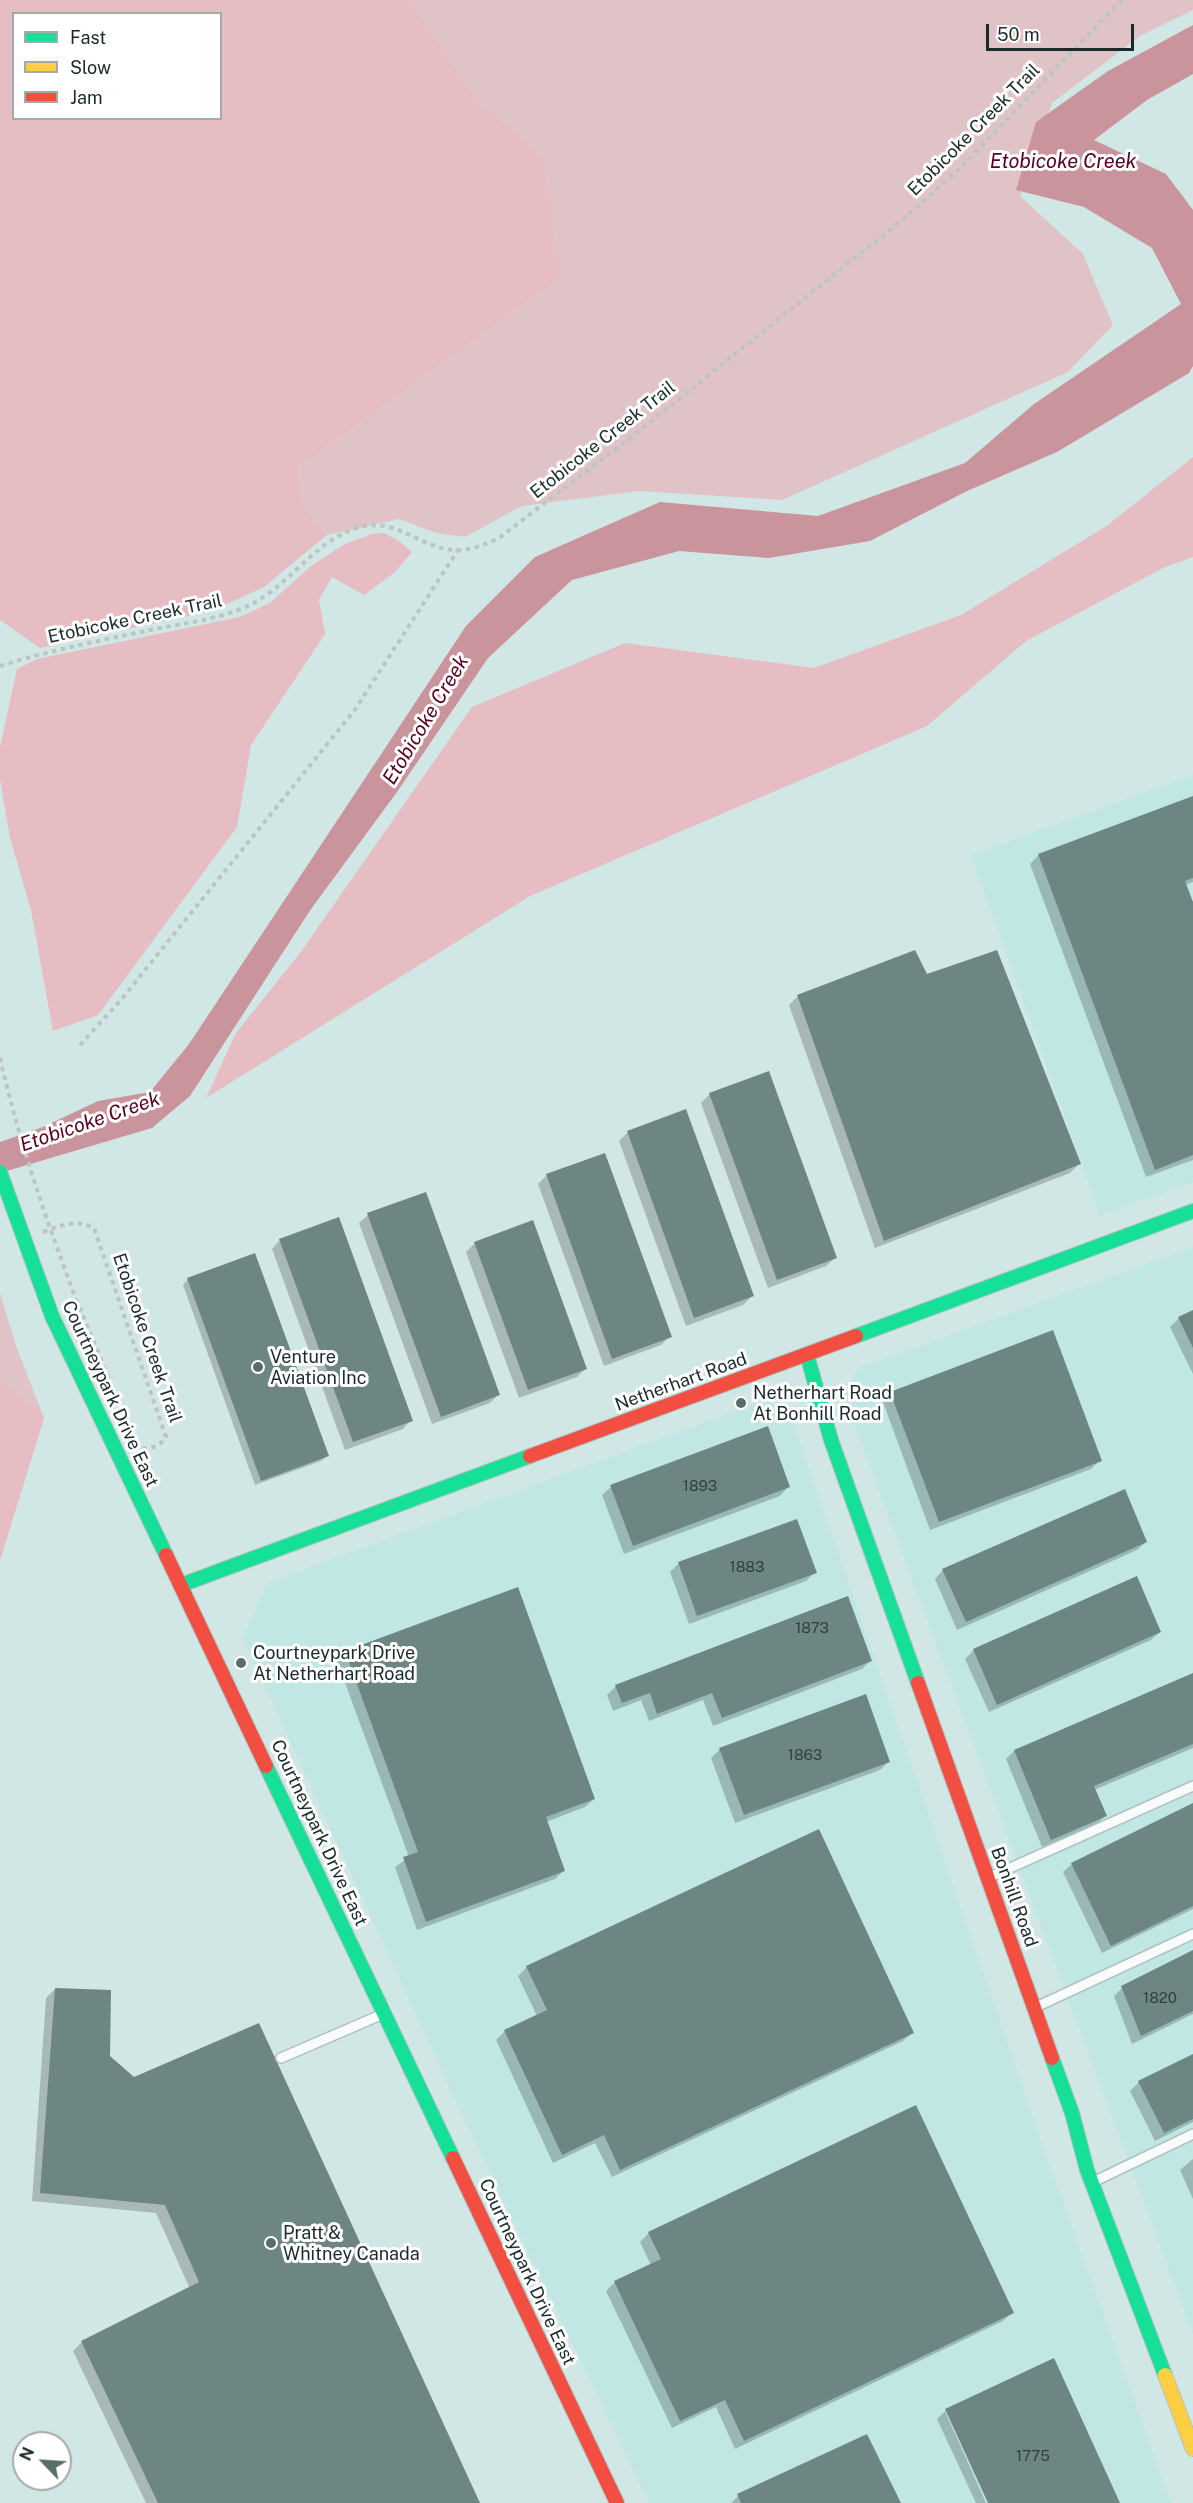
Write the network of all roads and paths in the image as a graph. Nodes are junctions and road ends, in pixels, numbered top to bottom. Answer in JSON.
{"nodes":[{"id":1,"x":1122,"y":0,"type":"edge"},
{"id":2,"x":458,"y":550,"type":"junction"},
{"id":3,"x":0,"y":666,"type":"edge"},
{"id":4,"x":80,"y":1045,"type":"dead end"},
{"id":5,"x":0,"y":1058,"type":"edge"},
{"id":6,"x":0,"y":1172,"type":"edge"},
{"id":7,"x":1193,"y":1211,"type":"edge"},
{"id":8,"x":66,"y":1224,"type":"dead end"},
{"id":9,"x":807,"y":1355,"type":"junction"},
{"id":10,"x":112,"y":1385,"type":"dead end"},
{"id":11,"x":134,"y":1438,"type":"dead end"},
{"id":12,"x":181,"y":1585,"type":"junction"},
{"id":13,"x":1193,"y":1786,"type":"edge"},
{"id":14,"x":988,"y":1878,"type":"junction"},
{"id":15,"x":1193,"y":1934,"type":"edge"},
{"id":16,"x":1034,"y":2008,"type":"junction"},
{"id":17,"x":384,"y":2013,"type":"junction"},
{"id":18,"x":281,"y":2058,"type":"dead end"},
{"id":19,"x":1193,"y":2134,"type":"edge"},
{"id":20,"x":1092,"y":2183,"type":"junction"},
{"id":21,"x":1193,"y":2449,"type":"edge"},
{"id":22,"x":617,"y":2503,"type":"edge"}],
"edges":[{"from":1,"to":2,"type":"path","name":"Etobicoke Creek Trail"},
{"from":2,"to":3,"type":"path","name":"Etobicoke Creek Trail"},
{"from":2,"to":4,"type":"path"},
{"from":5,"to":10,"type":"path","bridge":true},
{"from":6,"to":12,"type":"street","name":"Courtneypark Drive East","bridge":true},
{"from":7,"to":9,"type":"street","name":"Netherhart Road"},
{"from":8,"to":11,"type":"path","name":"Etobicoke Creek Trail"},
{"from":9,"to":12,"type":"street","name":"Netherhart Road"},
{"from":9,"to":14,"type":"street","name":"Bonhill Road"},
{"from":12,"to":17,"type":"street","name":"Courtneypark Drive East"},
{"from":13,"to":14,"type":"lane"},
{"from":14,"to":16,"type":"street","name":"Bonhill Road"},
{"from":15,"to":16,"type":"lane"},
{"from":16,"to":20,"type":"street","name":"Bonhill Road"},
{"from":17,"to":18,"type":"lane"},
{"from":17,"to":22,"type":"street","name":"Courtneypark Drive East"},
{"from":19,"to":20,"type":"lane"},
{"from":20,"to":21,"type":"street","name":"Bonhill Road"}]}
